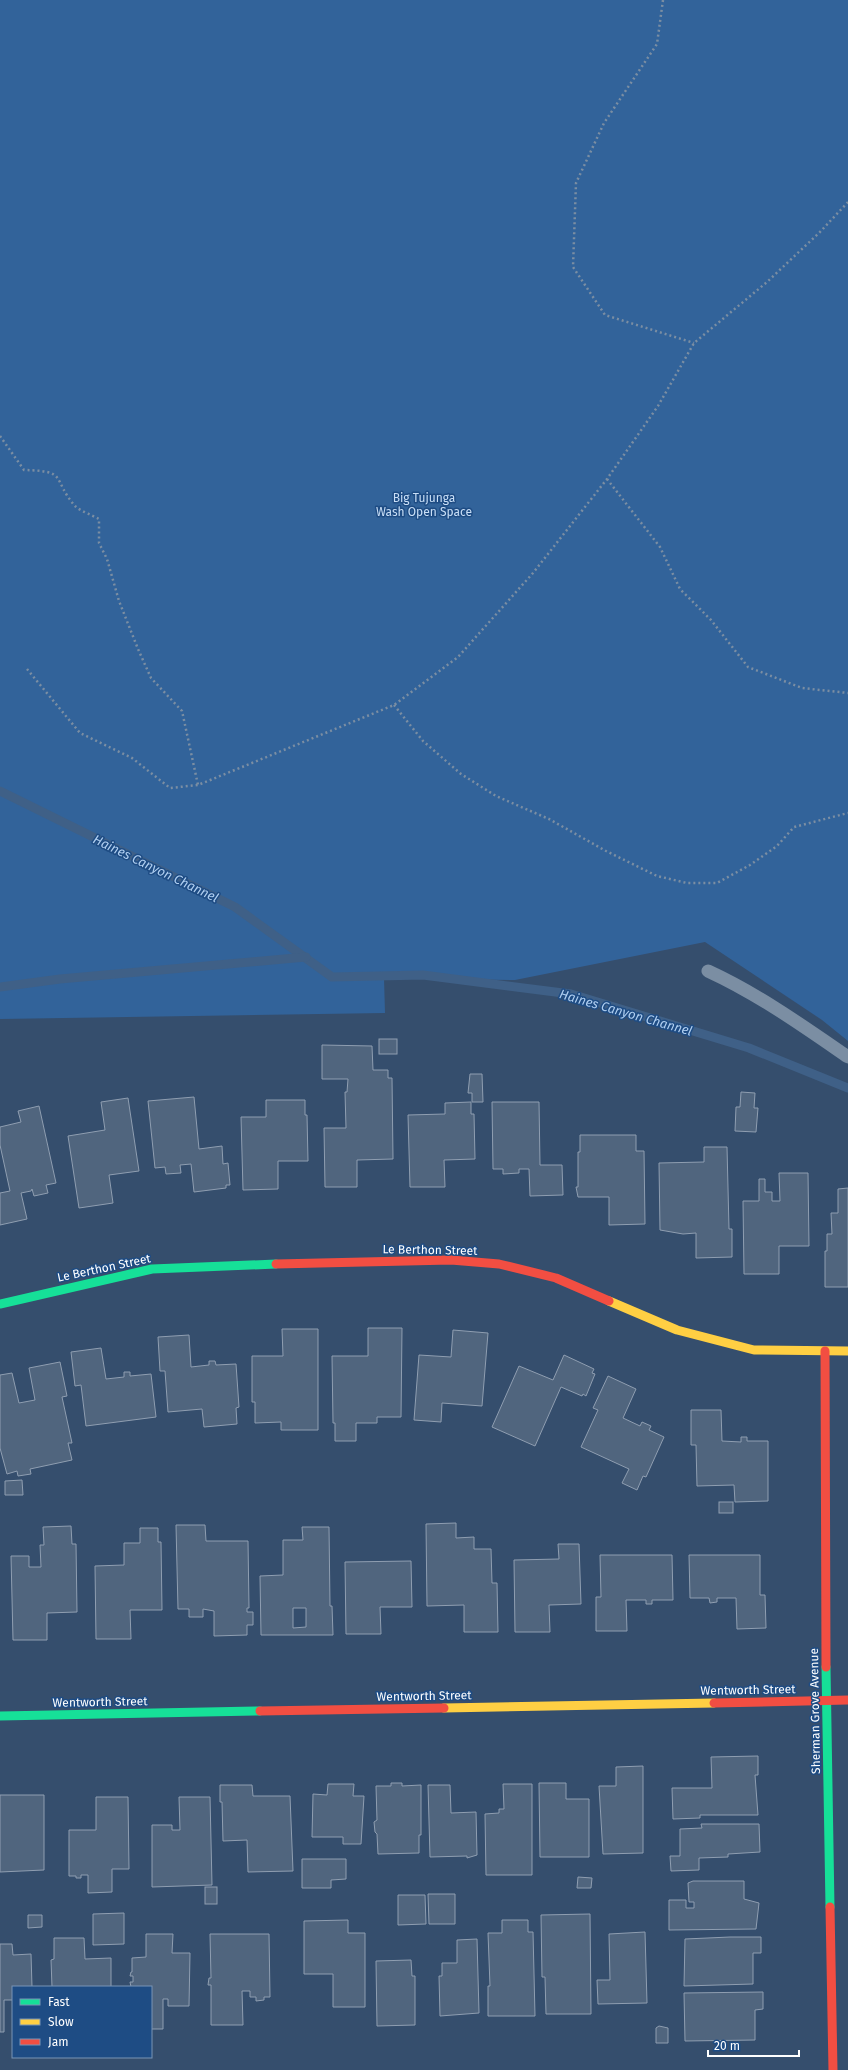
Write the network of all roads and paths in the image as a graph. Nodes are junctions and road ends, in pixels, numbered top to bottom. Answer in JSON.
{"nodes":[{"id":1,"x":663,"y":0,"type":"edge"},
{"id":2,"x":848,"y":202,"type":"edge"},
{"id":3,"x":694,"y":343,"type":"junction"},
{"id":4,"x":0,"y":436,"type":"edge"},
{"id":5,"x":607,"y":479,"type":"junction"},
{"id":6,"x":27,"y":669,"type":"dead end"},
{"id":7,"x":848,"y":693,"type":"edge"},
{"id":8,"x":394,"y":705,"type":"junction"},
{"id":9,"x":198,"y":786,"type":"junction"},
{"id":10,"x":848,"y":813,"type":"edge"},
{"id":11,"x":708,"y":971,"type":"dead end"},
{"id":12,"x":848,"y":1057,"type":"edge"},
{"id":13,"x":0,"y":1304,"type":"edge"},
{"id":14,"x":825,"y":1351,"type":"junction"},
{"id":15,"x":848,"y":1351,"type":"edge"},
{"id":16,"x":848,"y":1700,"type":"edge"},
{"id":17,"x":826,"y":1701,"type":"junction"},
{"id":18,"x":0,"y":1716,"type":"edge"},
{"id":19,"x":833,"y":2070,"type":"edge"}],
"edges":[{"from":1,"to":3,"type":"path"},
{"from":2,"to":3,"type":"path"},
{"from":3,"to":5,"type":"path"},
{"from":4,"to":9,"type":"path"},
{"from":5,"to":7,"type":"path"},
{"from":5,"to":8,"type":"path"},
{"from":6,"to":9,"type":"path"},
{"from":8,"to":9,"type":"path"},
{"from":8,"to":10,"type":"path"},
{"from":11,"to":12,"type":"lane"},
{"from":13,"to":14,"type":"street","name":"Le Berthon Street"},
{"from":14,"to":15,"type":"street","name":"Le Berthon Street"},
{"from":14,"to":17,"type":"street","name":"Sherman Grove Avenue"},
{"from":16,"to":17,"type":"street","name":"Wentworth Street"},
{"from":17,"to":18,"type":"street","name":"Wentworth Street"},
{"from":17,"to":19,"type":"street","name":"Sherman Grove Avenue"}]}
